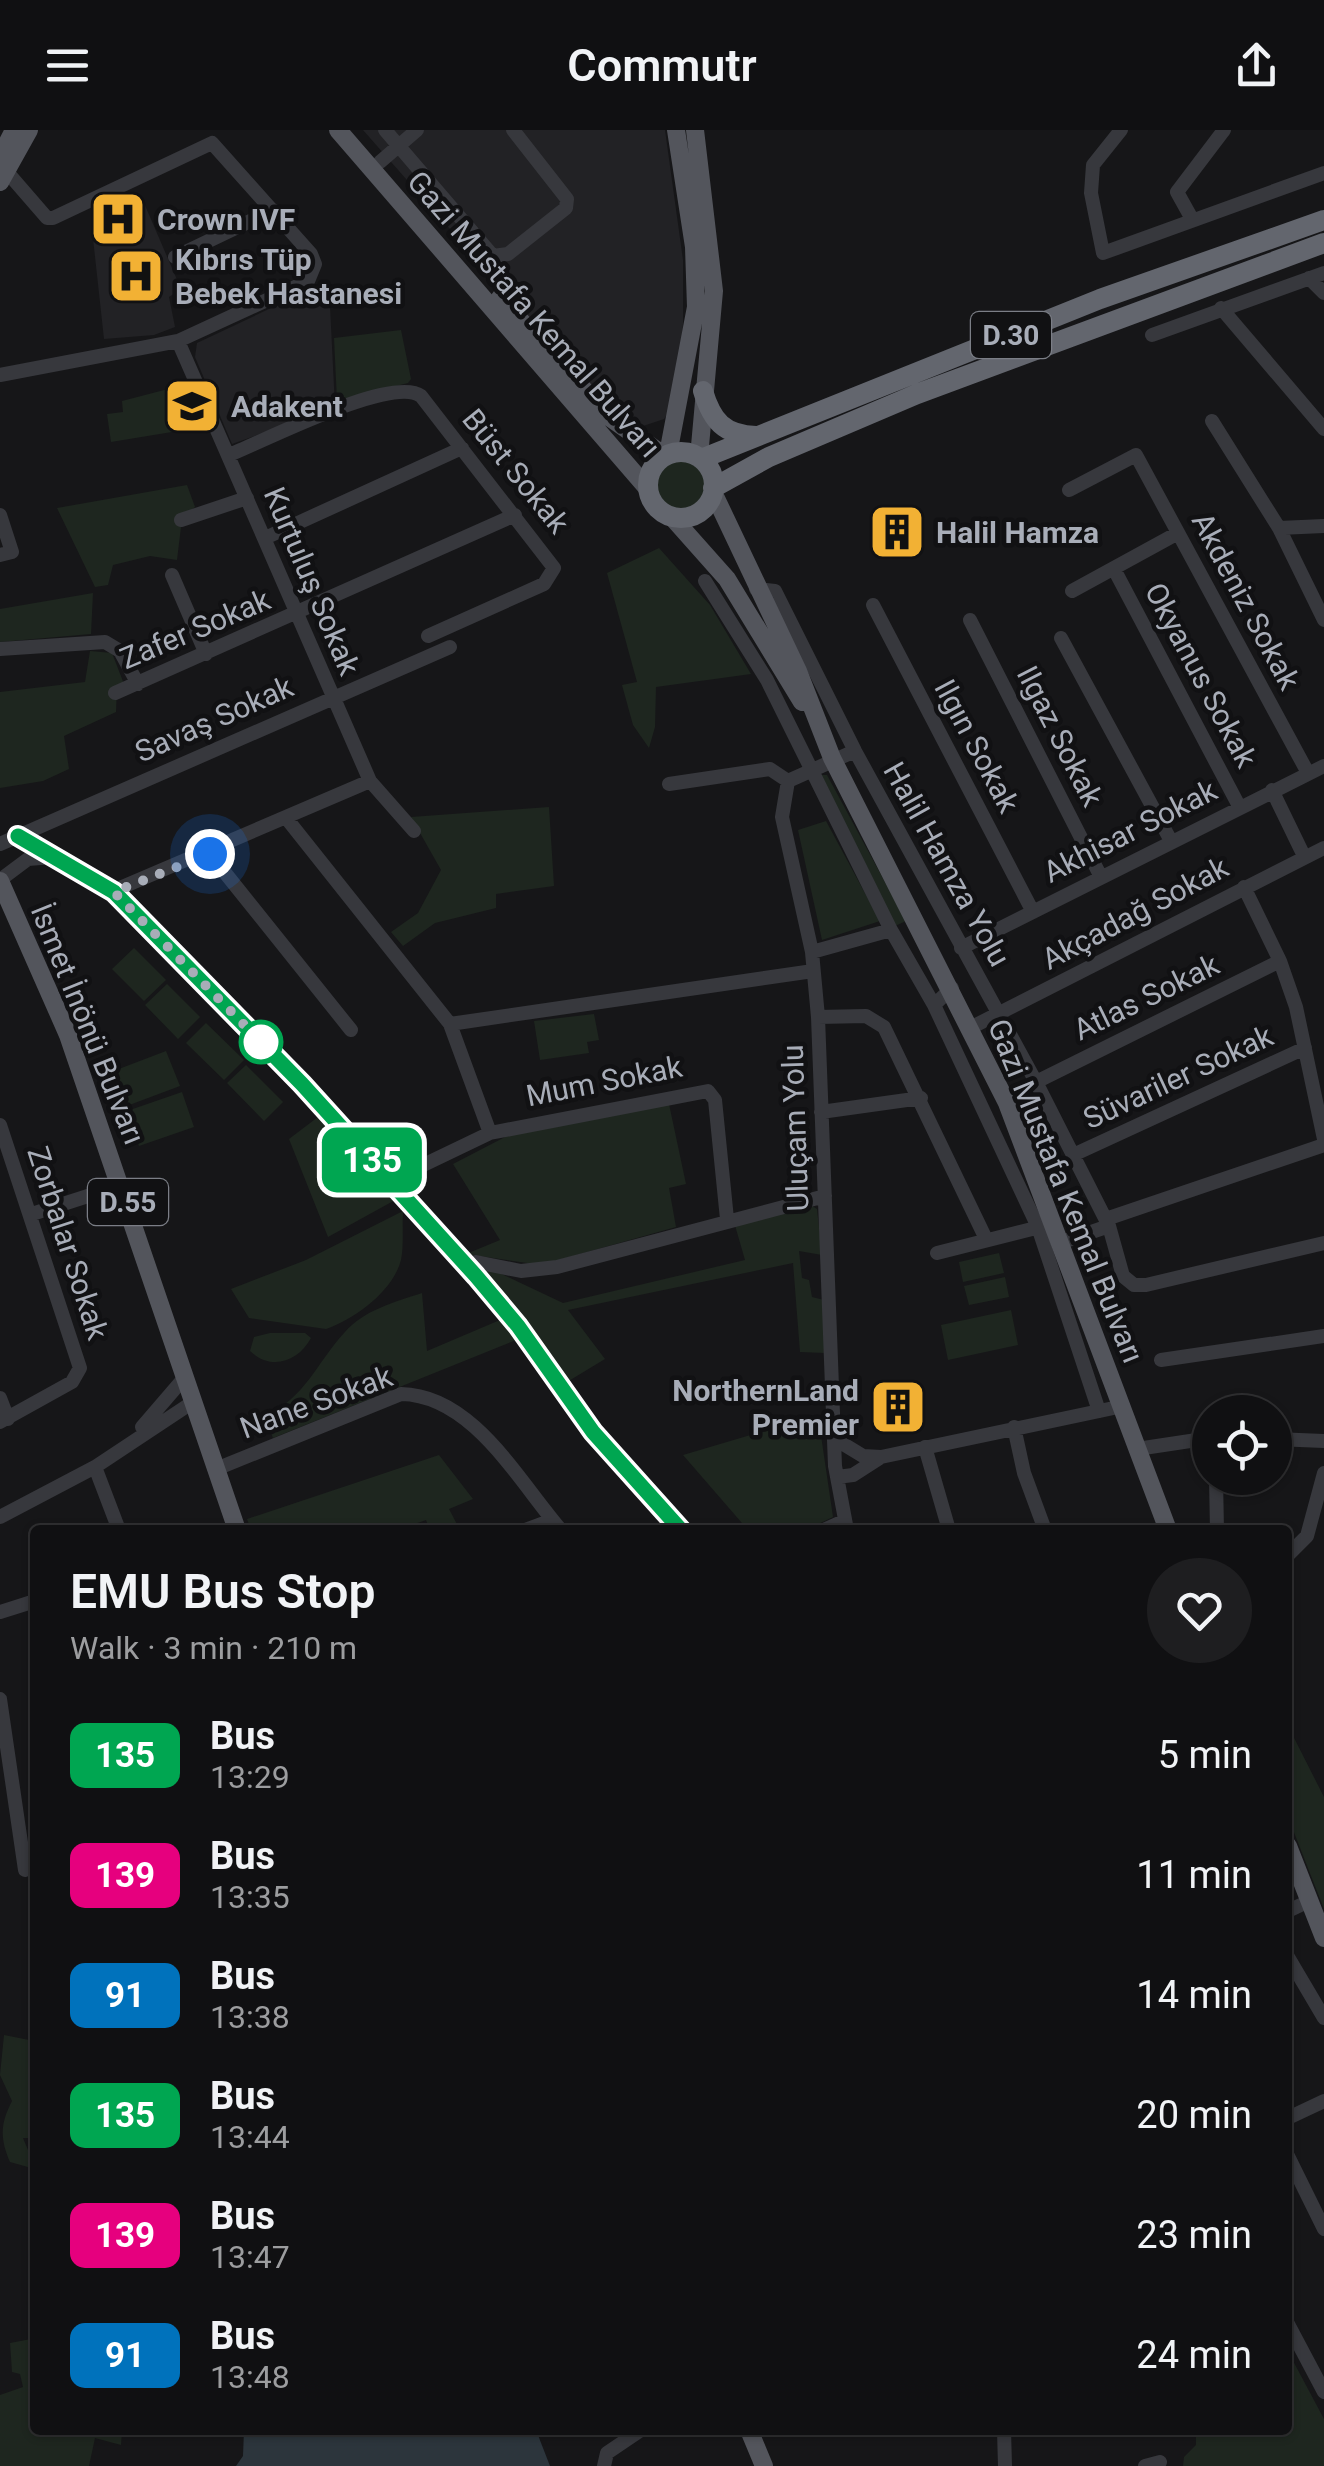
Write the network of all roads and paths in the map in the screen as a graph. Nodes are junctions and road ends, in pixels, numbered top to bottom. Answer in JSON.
{"nodes":[{"id":1,"x":28,"y":130,"type":"edge"},
{"id":2,"x":338,"y":130,"type":"edge"},
{"id":3,"x":352,"y":130,"type":"edge"},
{"id":4,"x":385,"y":130,"type":"edge"},
{"id":5,"x":418,"y":130,"type":"edge"},
{"id":6,"x":513,"y":130,"type":"edge"},
{"id":7,"x":676,"y":130,"type":"edge"},
{"id":8,"x":695,"y":130,"type":"edge"},
{"id":9,"x":1121,"y":130,"type":"edge"},
{"id":10,"x":1224,"y":130,"type":"edge"},
{"id":11,"x":8,"y":133,"type":"edge"},
{"id":12,"x":398,"y":145,"type":"junction"},
{"id":13,"x":380,"y":162,"type":"junction"},
{"id":14,"x":2,"y":168,"type":"edge"},
{"id":15,"x":1324,"y":172,"type":"edge"},
{"id":16,"x":273,"y":210,"type":"junction"},
{"id":17,"x":1192,"y":220,"type":"junction"},
{"id":18,"x":1324,"y":220,"type":"edge"},
{"id":19,"x":1324,"y":243,"type":"edge"},
{"id":20,"x":175,"y":257,"type":"dead end"},
{"id":21,"x":1324,"y":273,"type":"edge"},
{"id":22,"x":1309,"y":278,"type":"junction"},
{"id":23,"x":1324,"y":293,"type":"edge"},
{"id":24,"x":1221,"y":308,"type":"junction"},
{"id":25,"x":1152,"y":334,"type":"dead end"},
{"id":26,"x":178,"y":341,"type":"junction"},
{"id":27,"x":0,"y":375,"type":"edge"},
{"id":28,"x":703,"y":391,"type":"junction"},
{"id":29,"x":679,"y":412,"type":"junction"},
{"id":30,"x":1212,"y":421,"type":"dead end"},
{"id":31,"x":1324,"y":429,"type":"edge"},
{"id":32,"x":631,"y":434,"type":"junction"},
{"id":33,"x":760,"y":436,"type":"junction"},
{"id":34,"x":462,"y":448,"type":"junction"},
{"id":35,"x":229,"y":455,"type":"junction"},
{"id":36,"x":667,"y":455,"type":"junction"},
{"id":37,"x":700,"y":458,"type":"junction"},
{"id":38,"x":648,"y":489,"type":"junction"},
{"id":39,"x":713,"y":490,"type":"junction"},
{"id":40,"x":1069,"y":490,"type":"dead end"},
{"id":41,"x":248,"y":498,"type":"junction"},
{"id":42,"x":1,"y":512,"type":"edge"},
{"id":43,"x":516,"y":515,"type":"junction"},
{"id":44,"x":672,"y":516,"type":"junction"},
{"id":45,"x":181,"y":520,"type":"dead end"},
{"id":46,"x":1324,"y":526,"type":"edge"},
{"id":47,"x":1279,"y":528,"type":"junction"},
{"id":48,"x":1178,"y":533,"type":"junction"},
{"id":49,"x":264,"y":538,"type":"junction"},
{"id":50,"x":6,"y":553,"type":"edge"},
{"id":51,"x":1114,"y":569,"type":"junction"},
{"id":52,"x":172,"y":575,"type":"dead end"},
{"id":53,"x":705,"y":581,"type":"dead end"},
{"id":54,"x":756,"y":589,"type":"junction"},
{"id":55,"x":1072,"y":592,"type":"dead end"},
{"id":56,"x":873,"y":605,"type":"dead end"},
{"id":57,"x":296,"y":616,"type":"junction"},
{"id":58,"x":970,"y":620,"type":"dead end"},
{"id":59,"x":1324,"y":620,"type":"edge"},
{"id":60,"x":1061,"y":638,"type":"dead end"},
{"id":61,"x":450,"y":647,"type":"dead end"},
{"id":62,"x":0,"y":649,"type":"edge"},
{"id":63,"x":206,"y":654,"type":"junction"},
{"id":64,"x":431,"y":655,"type":"junction"},
{"id":65,"x":138,"y":684,"type":"junction"},
{"id":66,"x":780,"y":686,"type":"junction"},
{"id":67,"x":115,"y":694,"type":"dead end"},
{"id":68,"x":331,"y":697,"type":"junction"},
{"id":69,"x":814,"y":719,"type":"junction"},
{"id":70,"x":855,"y":751,"type":"junction"},
{"id":71,"x":832,"y":758,"type":"junction"},
{"id":72,"x":1324,"y":766,"type":"edge"},
{"id":73,"x":810,"y":768,"type":"junction"},
{"id":74,"x":1308,"y":773,"type":"junction"},
{"id":75,"x":370,"y":781,"type":"junction"},
{"id":76,"x":788,"y":781,"type":"junction"},
{"id":77,"x":669,"y":784,"type":"dead end"},
{"id":78,"x":1272,"y":790,"type":"junction"},
{"id":79,"x":1239,"y":806,"type":"junction"},
{"id":80,"x":288,"y":819,"type":"junction"},
{"id":81,"x":414,"y":831,"type":"dead end"},
{"id":82,"x":18,"y":836,"type":"junction"},
{"id":83,"x":1171,"y":841,"type":"junction"},
{"id":84,"x":0,"y":844,"type":"edge"},
{"id":85,"x":1324,"y":848,"type":"edge"},
{"id":86,"x":210,"y":854,"type":"junction"},
{"id":87,"x":1304,"y":856,"type":"junction"},
{"id":88,"x":54,"y":857,"type":"junction"},
{"id":89,"x":1100,"y":878,"type":"junction"},
{"id":90,"x":0,"y":880,"type":"edge"},
{"id":91,"x":1244,"y":887,"type":"junction"},
{"id":92,"x":114,"y":892,"type":"junction"},
{"id":93,"x":1032,"y":912,"type":"junction"},
{"id":94,"x":950,"y":928,"type":"junction"},
{"id":95,"x":891,"y":930,"type":"junction"},
{"id":96,"x":928,"y":938,"type":"junction"},
{"id":97,"x":961,"y":948,"type":"junction"},
{"id":98,"x":812,"y":952,"type":"junction"},
{"id":99,"x":1280,"y":961,"type":"junction"},
{"id":100,"x":813,"y":971,"type":"junction"},
{"id":101,"x":952,"y":988,"type":"junction"},
{"id":102,"x":934,"y":1005,"type":"junction"},
{"id":103,"x":999,"y":1015,"type":"junction"},
{"id":104,"x":818,"y":1017,"type":"junction"},
{"id":105,"x":450,"y":1024,"type":"junction"},
{"id":106,"x":972,"y":1027,"type":"junction"},
{"id":107,"x":351,"y":1030,"type":"dead end"},
{"id":108,"x":1305,"y":1048,"type":"junction"},
{"id":109,"x":1036,"y":1082,"type":"junction"},
{"id":110,"x":921,"y":1098,"type":"junction"},
{"id":111,"x":821,"y":1112,"type":"junction"},
{"id":112,"x":0,"y":1125,"type":"edge"},
{"id":113,"x":490,"y":1133,"type":"junction"},
{"id":114,"x":1324,"y":1142,"type":"edge"},
{"id":115,"x":1073,"y":1155,"type":"junction"},
{"id":116,"x":390,"y":1181,"type":"junction"},
{"id":117,"x":122,"y":1185,"type":"junction"},
{"id":118,"x":825,"y":1196,"type":"junction"},
{"id":119,"x":32,"y":1214,"type":"junction"},
{"id":120,"x":728,"y":1219,"type":"junction"},
{"id":121,"x":1108,"y":1222,"type":"junction"},
{"id":122,"x":1052,"y":1231,"type":"junction"},
{"id":123,"x":986,"y":1238,"type":"junction"},
{"id":124,"x":1324,"y":1244,"type":"edge"},
{"id":125,"x":937,"y":1253,"type":"dead end"},
{"id":126,"x":468,"y":1267,"type":"junction"},
{"id":127,"x":1324,"y":1336,"type":"edge"},
{"id":128,"x":1160,"y":1360,"type":"dead end"},
{"id":129,"x":185,"y":1377,"type":"junction"},
{"id":130,"x":0,"y":1398,"type":"edge"},
{"id":131,"x":193,"y":1402,"type":"junction"},
{"id":132,"x":1122,"y":1406,"type":"junction"},
{"id":133,"x":1099,"y":1411,"type":"junction"},
{"id":134,"x":4,"y":1421,"type":"edge"},
{"id":135,"x":1014,"y":1427,"type":"junction"},
{"id":136,"x":834,"y":1439,"type":"junction"},
{"id":137,"x":1292,"y":1440,"type":"edge"},
{"id":138,"x":1192,"y":1441,"type":"edge"},
{"id":139,"x":1324,"y":1441,"type":"edge"},
{"id":140,"x":925,"y":1447,"type":"junction"},
{"id":141,"x":1138,"y":1449,"type":"junction"},
{"id":142,"x":116,"y":1452,"type":"junction"},
{"id":143,"x":881,"y":1457,"type":"junction"},
{"id":144,"x":95,"y":1467,"type":"junction"},
{"id":145,"x":216,"y":1469,"type":"junction"},
{"id":146,"x":1324,"y":1473,"type":"edge"},
{"id":147,"x":838,"y":1478,"type":"junction"},
{"id":148,"x":1216,"y":1495,"type":"edge"},
{"id":149,"x":0,"y":1517,"type":"edge"},
{"id":150,"x":117,"y":1525,"type":"edge"},
{"id":151,"x":235,"y":1525,"type":"edge"},
{"id":152,"x":556,"y":1525,"type":"edge"},
{"id":153,"x":677,"y":1525,"type":"edge"},
{"id":154,"x":846,"y":1525,"type":"edge"},
{"id":155,"x":948,"y":1525,"type":"edge"},
{"id":156,"x":1043,"y":1525,"type":"edge"},
{"id":157,"x":1166,"y":1525,"type":"edge"},
{"id":158,"x":1217,"y":1525,"type":"edge"},
{"id":159,"x":1292,"y":1551,"type":"edge"},
{"id":160,"x":30,"y":1603,"type":"edge"},
{"id":161,"x":0,"y":1612,"type":"edge"},
{"id":162,"x":0,"y":1699,"type":"edge"},
{"id":163,"x":6,"y":1775,"type":"edge"},
{"id":164,"x":1292,"y":1856,"type":"edge"},
{"id":165,"x":25,"y":1870,"type":"dead end"},
{"id":166,"x":1309,"y":1901,"type":"junction"},
{"id":167,"x":1292,"y":1908,"type":"edge"},
{"id":168,"x":1324,"y":1938,"type":"edge"},
{"id":169,"x":1292,"y":1964,"type":"edge"},
{"id":170,"x":1324,"y":2018,"type":"edge"},
{"id":171,"x":1324,"y":2100,"type":"edge"},
{"id":172,"x":1292,"y":2116,"type":"edge"},
{"id":173,"x":1292,"y":2164,"type":"edge"},
{"id":174,"x":1324,"y":2229,"type":"edge"},
{"id":175,"x":1292,"y":2332,"type":"edge"},
{"id":176,"x":1324,"y":2392,"type":"edge"},
{"id":177,"x":634,"y":2435,"type":"edge"},
{"id":178,"x":751,"y":2435,"type":"edge"},
{"id":179,"x":1004,"y":2435,"type":"edge"},
{"id":180,"x":1160,"y":2462,"type":"dead end"},
{"id":181,"x":604,"y":2466,"type":"edge"},
{"id":182,"x":764,"y":2466,"type":"edge"},
{"id":183,"x":1005,"y":2466,"type":"edge"},
{"id":184,"x":1145,"y":2466,"type":"edge"}],
"edges":[{"from":1,"to":14,"type":"main road"},
{"from":2,"to":38,"type":"main road","name":"Gazi Mustafa Kemal Bulvarı"},
{"from":3,"to":13,"type":"main road","name":"Gazi Mustafa Kemal Bulvarı","number":"D.30"},
{"from":4,"to":12,"type":"street"},
{"from":5,"to":12,"type":"street"},
{"from":6,"to":12,"type":"street"},
{"from":7,"to":29,"type":"main road"},
{"from":8,"to":28,"type":"main road"},
{"from":9,"to":17,"type":"street"},
{"from":10,"to":17,"type":"street"},
{"from":11,"to":14,"type":"main road"},
{"from":12,"to":13,"type":"street"},
{"from":13,"to":32,"type":"main road","name":"Gazi Mustafa Kemal Bulvarı","number":"D.30"},
{"from":14,"to":16,"type":"street"},
{"from":15,"to":17,"type":"street"},
{"from":16,"to":20,"type":"street"},
{"from":16,"to":26,"type":"street"},
{"from":18,"to":33,"type":"highway","number":"D.30"},
{"from":19,"to":39,"type":"highway","number":"D.30"},
{"from":21,"to":22,"type":"street"},
{"from":22,"to":23,"type":"street"},
{"from":22,"to":24,"type":"street"},
{"from":24,"to":25,"type":"street"},
{"from":24,"to":31,"type":"street"},
{"from":26,"to":27,"type":"street"},
{"from":26,"to":35,"type":"street","name":"Kurtuluş Sokak"},
{"from":28,"to":33,"type":"highway"},
{"from":28,"to":37,"type":"main road"},
{"from":29,"to":32,"type":"main road"},
{"from":29,"to":36,"type":"main road"},
{"from":30,"to":47,"type":"street"},
{"from":32,"to":36,"type":"main road","name":"Gazi Mustafa Kemal Bulvarı","number":"D.30"},
{"from":33,"to":37,"type":"highway","number":"D.30"},
{"from":34,"to":35,"type":"street","name":"Büst Sokak"},
{"from":34,"to":43,"type":"street","name":"Büst Sokak"},
{"from":34,"to":49,"type":"street"},
{"from":35,"to":41,"type":"street","name":"Kurtuluş Sokak"},
{"from":36,"to":37,"type":"highway","number":"D.30"},
{"from":36,"to":38,"type":"highway"},
{"from":37,"to":39,"type":"highway"},
{"from":38,"to":44,"type":"highway"},
{"from":39,"to":44,"type":"highway","number":"D.30"},
{"from":39,"to":54,"type":"main road","name":"Gazi Mustafa Kemal Bulvarı"},
{"from":40,"to":48,"type":"street","name":"Akdeniz Sokak"},
{"from":41,"to":45,"type":"street"},
{"from":41,"to":49,"type":"street","name":"Kurtuluş Sokak"},
{"from":42,"to":50,"type":"street"},
{"from":43,"to":57,"type":"street","name":"Zafer Sokak"},
{"from":43,"to":64,"type":"street","name":"Büst Sokak"},
{"from":44,"to":66,"type":"main road","name":"Gazi Mustafa Kemal Bulvarı"},
{"from":46,"to":47,"type":"street"},
{"from":47,"to":59,"type":"street"},
{"from":48,"to":51,"type":"street"},
{"from":48,"to":74,"type":"street","name":"Akdeniz Sokak"},
{"from":49,"to":57,"type":"street","name":"Kurtuluş Sokak"},
{"from":51,"to":55,"type":"street"},
{"from":51,"to":79,"type":"street","name":"Okyanus Sokak"},
{"from":52,"to":63,"type":"street"},
{"from":53,"to":66,"type":"street"},
{"from":54,"to":69,"type":"main road","name":"Gazi Mustafa Kemal Bulvarı"},
{"from":54,"to":70,"type":"street","name":"Halil Hamza Yolu"},
{"from":56,"to":93,"type":"street","name":"Ilgın Sokak"},
{"from":57,"to":63,"type":"street","name":"Zafer Sokak"},
{"from":57,"to":68,"type":"street","name":"Kurtuluş Sokak"},
{"from":58,"to":89,"type":"street","name":"Ilgaz Sokak"},
{"from":60,"to":83,"type":"street"},
{"from":61,"to":64,"type":"street","name":"Savaş Sokak"},
{"from":62,"to":65,"type":"street"},
{"from":63,"to":65,"type":"street","name":"Zafer Sokak"},
{"from":64,"to":68,"type":"street","name":"Savaş Sokak"},
{"from":65,"to":67,"type":"street","name":"Zafer Sokak"},
{"from":66,"to":69,"type":"main road","name":"Gazi Mustafa Kemal Bulvarı"},
{"from":66,"to":73,"type":"street"},
{"from":68,"to":75,"type":"street","name":"Kurtuluş Sokak"},
{"from":68,"to":82,"type":"street","name":"Savaş Sokak"},
{"from":69,"to":71,"type":"main road","name":"Gazi Mustafa Kemal Bulvarı"},
{"from":70,"to":71,"type":"street"},
{"from":70,"to":94,"type":"street","name":"Halil Hamza Yolu"},
{"from":71,"to":73,"type":"street"},
{"from":71,"to":96,"type":"main road","name":"Gazi Mustafa Kemal Bulvarı"},
{"from":72,"to":74,"type":"street","name":"Akhisar Sokak"},
{"from":73,"to":76,"type":"street"},
{"from":73,"to":95,"type":"street"},
{"from":74,"to":78,"type":"street","name":"Akhisar Sokak"},
{"from":75,"to":80,"type":"street"},
{"from":75,"to":81,"type":"street","name":"Kurtuluş Sokak"},
{"from":76,"to":77,"type":"street"},
{"from":76,"to":98,"type":"street","name":"Uluçam Yolu"},
{"from":78,"to":79,"type":"street","name":"Akhisar Sokak"},
{"from":78,"to":87,"type":"street"},
{"from":79,"to":83,"type":"street","name":"Akhisar Sokak"},
{"from":80,"to":86,"type":"street"},
{"from":80,"to":105,"type":"street"},
{"from":82,"to":84,"type":"street","name":"Savaş Sokak"},
{"from":82,"to":88,"type":"street"},
{"from":83,"to":89,"type":"street","name":"Akhisar Sokak"},
{"from":85,"to":87,"type":"street","name":"Akçadağ Sokak"},
{"from":86,"to":92,"type":"street"},
{"from":86,"to":107,"type":"street"},
{"from":87,"to":91,"type":"street","name":"Akçadağ Sokak"},
{"from":88,"to":90,"type":"street"},
{"from":88,"to":92,"type":"street"},
{"from":89,"to":93,"type":"street","name":"Akhisar Sokak"},
{"from":90,"to":117,"type":"main road","name":"İsmet İnönü Bulvarı","number":"D.55"},
{"from":91,"to":99,"type":"street"},
{"from":91,"to":103,"type":"street","name":"Akçadağ Sokak"},
{"from":92,"to":116,"type":"street"},
{"from":93,"to":97,"type":"street","name":"Akhisar Sokak"},
{"from":94,"to":96,"type":"street"},
{"from":94,"to":97,"type":"street","name":"Halil Hamza Yolu"},
{"from":95,"to":98,"type":"street"},
{"from":95,"to":102,"type":"street"},
{"from":96,"to":101,"type":"main road","name":"Gazi Mustafa Kemal Bulvarı"},
{"from":97,"to":103,"type":"street","name":"Halil Hamza Yolu"},
{"from":98,"to":100,"type":"street","name":"Uluçam Yolu"},
{"from":99,"to":108,"type":"street"},
{"from":99,"to":109,"type":"street","name":"Atlas Sokak"},
{"from":100,"to":104,"type":"street","name":"Uluçam Yolu"},
{"from":100,"to":105,"type":"street"},
{"from":101,"to":102,"type":"street"},
{"from":101,"to":106,"type":"main road","name":"Gazi Mustafa Kemal Bulvarı"},
{"from":102,"to":122,"type":"street"},
{"from":103,"to":106,"type":"street","name":"Akçadağ Sokak"},
{"from":103,"to":109,"type":"street","name":"Halil Hamza Yolu"},
{"from":104,"to":110,"type":"street"},
{"from":104,"to":111,"type":"street","name":"Uluçam Yolu"},
{"from":105,"to":113,"type":"street"},
{"from":106,"to":122,"type":"main road","name":"Gazi Mustafa Kemal Bulvarı"},
{"from":108,"to":114,"type":"street"},
{"from":108,"to":115,"type":"street","name":"Süvariler Sokak"},
{"from":109,"to":115,"type":"street","name":"Halil Hamza Yolu"},
{"from":110,"to":111,"type":"street"},
{"from":110,"to":123,"type":"street"},
{"from":111,"to":118,"type":"street","name":"Uluçam Yolu"},
{"from":112,"to":119,"type":"street","name":"Zorbalar Sokak"},
{"from":113,"to":116,"type":"street","name":"Mum Sokak"},
{"from":113,"to":120,"type":"street","name":"Mum Sokak"},
{"from":114,"to":121,"type":"street"},
{"from":115,"to":121,"type":"street","name":"Halil Hamza Yolu"},
{"from":116,"to":126,"type":"street"},
{"from":117,"to":119,"type":"street"},
{"from":117,"to":129,"type":"main road","name":"İsmet İnönü Bulvarı","number":"D.55"},
{"from":118,"to":120,"type":"street"},
{"from":118,"to":136,"type":"street","name":"Uluçam Yolu"},
{"from":119,"to":134,"type":"street","name":"Zorbalar Sokak"},
{"from":120,"to":126,"type":"street"},
{"from":121,"to":122,"type":"street"},
{"from":121,"to":124,"type":"street","name":"Halil Hamza Yolu"},
{"from":122,"to":123,"type":"street"},
{"from":122,"to":132,"type":"main road","name":"Gazi Mustafa Kemal Bulvarı"},
{"from":122,"to":133,"type":"street"},
{"from":123,"to":125,"type":"street"},
{"from":126,"to":153,"type":"street"},
{"from":127,"to":128,"type":"street"},
{"from":129,"to":131,"type":"main road","name":"İsmet İnönü Bulvarı","number":"D.55"},
{"from":129,"to":142,"type":"street"},
{"from":130,"to":134,"type":"street"},
{"from":131,"to":142,"type":"street"},
{"from":131,"to":145,"type":"main road","name":"İsmet İnönü Bulvarı","number":"D.55"},
{"from":132,"to":133,"type":"street"},
{"from":132,"to":141,"type":"main road","name":"Gazi Mustafa Kemal Bulvarı"},
{"from":133,"to":135,"type":"street"},
{"from":135,"to":140,"type":"street"},
{"from":135,"to":156,"type":"street"},
{"from":136,"to":143,"type":"street"},
{"from":136,"to":147,"type":"street","name":"Uluçam Yolu"},
{"from":137,"to":139,"type":"street"},
{"from":138,"to":141,"type":"street"},
{"from":140,"to":143,"type":"street"},
{"from":140,"to":155,"type":"street"},
{"from":141,"to":157,"type":"main road","name":"Gazi Mustafa Kemal Bulvarı"},
{"from":142,"to":144,"type":"street"},
{"from":143,"to":147,"type":"street"},
{"from":144,"to":149,"type":"street"},
{"from":144,"to":150,"type":"street"},
{"from":145,"to":151,"type":"main road","name":"İsmet İnönü Bulvarı","number":"D.55"},
{"from":145,"to":152,"type":"street","name":"Nane Sokak"},
{"from":146,"to":159,"type":"street"},
{"from":147,"to":154,"type":"street","name":"Uluçam Yolu"},
{"from":148,"to":158,"type":"street"},
{"from":160,"to":161,"type":"street"},
{"from":162,"to":163,"type":"street"},
{"from":163,"to":165,"type":"street"},
{"from":164,"to":166,"type":"main road"},
{"from":166,"to":167,"type":"street"},
{"from":166,"to":168,"type":"main road"},
{"from":169,"to":170,"type":"street"},
{"from":171,"to":172,"type":"street"},
{"from":173,"to":174,"type":"street"},
{"from":175,"to":176,"type":"street"},
{"from":177,"to":181,"type":"street"},
{"from":178,"to":182,"type":"main road"},
{"from":179,"to":183,"type":"street"},
{"from":180,"to":184,"type":"street"}]}
